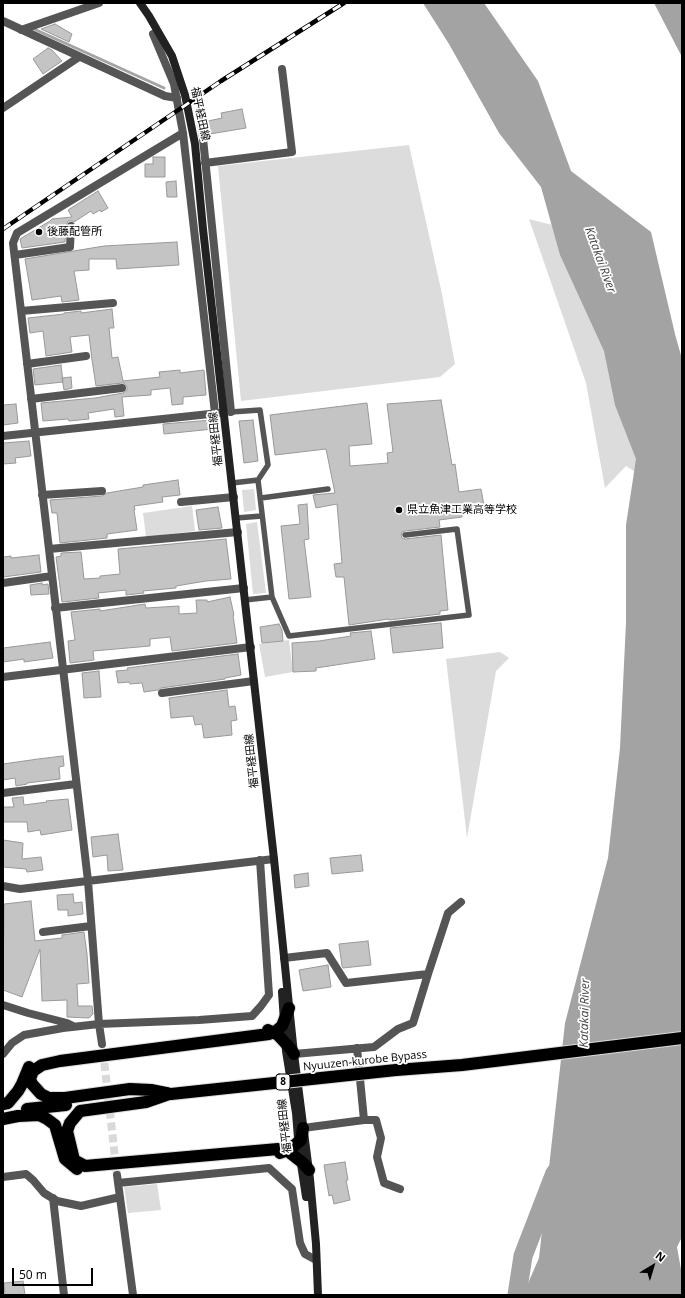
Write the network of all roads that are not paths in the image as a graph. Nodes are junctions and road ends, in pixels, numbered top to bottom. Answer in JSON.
{"nodes":[{"id":1,"x":99,"y":3,"type":"edge"},
{"id":2,"x":140,"y":3,"type":"edge"},
{"id":3,"x":3,"y":21,"type":"edge"},
{"id":4,"x":21,"y":30,"type":"junction"},
{"id":5,"x":153,"y":34,"type":"dead end"},
{"id":6,"x":79,"y":56,"type":"junction"},
{"id":7,"x":282,"y":69,"type":"dead end"},
{"id":8,"x":177,"y":98,"type":"junction"},
{"id":9,"x":3,"y":108,"type":"edge"},
{"id":10,"x":201,"y":119,"type":"dead end"},
{"id":11,"x":183,"y":133,"type":"junction"},
{"id":12,"x":206,"y":164,"type":"junction"},
{"id":13,"x":71,"y":226,"type":"dead end"},
{"id":14,"x":15,"y":254,"type":"junction"},
{"id":15,"x":113,"y":303,"type":"dead end"},
{"id":16,"x":21,"y":311,"type":"junction"},
{"id":17,"x":86,"y":356,"type":"dead end"},
{"id":18,"x":27,"y":364,"type":"junction"},
{"id":19,"x":122,"y":388,"type":"dead end"},
{"id":20,"x":31,"y":399,"type":"junction"},
{"id":21,"x":228,"y":412,"type":"junction"},
{"id":22,"x":215,"y":413,"type":"junction"},
{"id":23,"x":35,"y":432,"type":"junction"},
{"id":24,"x":3,"y":436,"type":"edge"},
{"id":25,"x":258,"y":480,"type":"junction"},
{"id":26,"x":232,"y":483,"type":"junction"},
{"id":27,"x":328,"y":489,"type":"dead end"},
{"id":28,"x":102,"y":491,"type":"dead end"},
{"id":29,"x":42,"y":495,"type":"junction"},
{"id":30,"x":234,"y":497,"type":"junction"},
{"id":31,"x":261,"y":498,"type":"junction"},
{"id":32,"x":181,"y":502,"type":"dead end"},
{"id":33,"x":262,"y":516,"type":"junction"},
{"id":34,"x":236,"y":518,"type":"junction"},
{"id":35,"x":238,"y":532,"type":"junction"},
{"id":36,"x":405,"y":535,"type":"dead end"},
{"id":37,"x":48,"y":549,"type":"junction"},
{"id":38,"x":52,"y":576,"type":"junction"},
{"id":39,"x":3,"y":583,"type":"edge"},
{"id":40,"x":244,"y":588,"type":"junction"},
{"id":41,"x":272,"y":597,"type":"junction"},
{"id":42,"x":246,"y":600,"type":"junction"},
{"id":43,"x":55,"y":608,"type":"junction"},
{"id":44,"x":251,"y":647,"type":"junction"},
{"id":45,"x":62,"y":670,"type":"junction"},
{"id":46,"x":3,"y":677,"type":"edge"},
{"id":47,"x":254,"y":681,"type":"junction"},
{"id":48,"x":162,"y":693,"type":"dead end"},
{"id":49,"x":76,"y":784,"type":"junction"},
{"id":50,"x":3,"y":793,"type":"edge"},
{"id":51,"x":274,"y":859,"type":"junction"},
{"id":52,"x":260,"y":860,"type":"junction"},
{"id":53,"x":88,"y":881,"type":"junction"},
{"id":54,"x":276,"y":885,"type":"junction"},
{"id":55,"x":3,"y":886,"type":"edge"},
{"id":56,"x":461,"y":902,"type":"dead end"},
{"id":57,"x":91,"y":926,"type":"junction"},
{"id":58,"x":43,"y":932,"type":"dead end"},
{"id":59,"x":284,"y":958,"type":"junction"},
{"id":60,"x":428,"y":974,"type":"junction"},
{"id":61,"x":3,"y":1005,"type":"edge"},
{"id":62,"x":285,"y":1014,"type":"junction"},
{"id":63,"x":99,"y":1024,"type":"junction"},
{"id":64,"x":74,"y":1027,"type":"junction"},
{"id":65,"x":260,"y":1032,"type":"junction"},
{"id":66,"x":273,"y":1032,"type":"junction"},
{"id":67,"x":682,"y":1038,"type":"edge"},
{"id":68,"x":102,"y":1044,"type":"tunnel mouth"},
{"id":69,"x":357,"y":1048,"type":"junction"},
{"id":70,"x":289,"y":1049,"type":"junction"},
{"id":71,"x":3,"y":1054,"type":"edge"},
{"id":72,"x":171,"y":1094,"type":"junction"},
{"id":73,"x":3,"y":1104,"type":"edge"},
{"id":74,"x":3,"y":1113,"type":"edge"},
{"id":75,"x":3,"y":1119,"type":"edge"},
{"id":76,"x":364,"y":1120,"type":"junction"},
{"id":77,"x":300,"y":1128,"type":"junction"},
{"id":78,"x":298,"y":1142,"type":"junction"},
{"id":79,"x":281,"y":1151,"type":"junction"},
{"id":80,"x":304,"y":1168,"type":"junction"},
{"id":81,"x":3,"y":1177,"type":"edge"},
{"id":82,"x":400,"y":1189,"type":"dead end"},
{"id":83,"x":120,"y":1197,"type":"junction"},
{"id":84,"x":53,"y":1198,"type":"junction"},
{"id":85,"x":316,"y":1260,"type":"junction"},
{"id":86,"x":64,"y":1295,"type":"edge"},
{"id":87,"x":133,"y":1295,"type":"edge"},
{"id":88,"x":318,"y":1295,"type":"edge"}],
"edges":[{"from":1,"to":4,"type":"street"},
{"from":2,"to":21,"type":"main road","name":"福平経田線"},
{"from":3,"to":4,"type":"street"},
{"from":4,"to":6,"type":"street"},
{"from":5,"to":8,"type":"street"},
{"from":6,"to":8,"type":"street"},
{"from":6,"to":9,"type":"street"},
{"from":7,"to":12,"type":"street"},
{"from":8,"to":11,"type":"street"},
{"from":10,"to":12,"type":"street"},
{"from":11,"to":14,"type":"street"},
{"from":11,"to":22,"type":"street"},
{"from":12,"to":21,"type":"street"},
{"from":13,"to":14,"type":"street"},
{"from":14,"to":16,"type":"street"},
{"from":15,"to":16,"type":"street"},
{"from":16,"to":18,"type":"street"},
{"from":17,"to":18,"type":"street"},
{"from":18,"to":20,"type":"street"},
{"from":19,"to":20,"type":"street"},
{"from":20,"to":23,"type":"street"},
{"from":21,"to":22,"type":"street"},
{"from":21,"to":25,"type":"lane"},
{"from":21,"to":26,"type":"main road","name":"福平経田線"},
{"from":22,"to":23,"type":"street"},
{"from":23,"to":24,"type":"street"},
{"from":23,"to":29,"type":"street"},
{"from":25,"to":26,"type":"lane"},
{"from":25,"to":31,"type":"lane"},
{"from":26,"to":30,"type":"main road","name":"福平経田線"},
{"from":27,"to":31,"type":"lane"},
{"from":28,"to":29,"type":"street"},
{"from":29,"to":37,"type":"street"},
{"from":30,"to":32,"type":"street"},
{"from":30,"to":34,"type":"main road","name":"福平経田線"},
{"from":31,"to":33,"type":"lane"},
{"from":33,"to":34,"type":"lane"},
{"from":33,"to":41,"type":"lane"},
{"from":34,"to":35,"type":"main road","name":"福平経田線"},
{"from":35,"to":37,"type":"street"},
{"from":35,"to":40,"type":"main road","name":"福平経田線"},
{"from":36,"to":41,"type":"lane"},
{"from":37,"to":38,"type":"street"},
{"from":38,"to":39,"type":"street"},
{"from":38,"to":43,"type":"street"},
{"from":40,"to":42,"type":"main road","name":"福平経田線"},
{"from":40,"to":43,"type":"street"},
{"from":41,"to":42,"type":"lane"},
{"from":42,"to":44,"type":"main road","name":"福平経田線"},
{"from":43,"to":45,"type":"street"},
{"from":44,"to":45,"type":"street"},
{"from":44,"to":47,"type":"main road","name":"福平経田線"},
{"from":45,"to":46,"type":"street"},
{"from":45,"to":49,"type":"street"},
{"from":47,"to":48,"type":"street"},
{"from":47,"to":51,"type":"main road","name":"福平経田線"},
{"from":49,"to":50,"type":"street"},
{"from":49,"to":53,"type":"street"},
{"from":51,"to":52,"type":"street"},
{"from":51,"to":54,"type":"main road","name":"福平経田線"},
{"from":52,"to":53,"type":"street"},
{"from":52,"to":63,"type":"street"},
{"from":53,"to":55,"type":"street"},
{"from":53,"to":57,"type":"street"},
{"from":54,"to":59,"type":"main road","name":"福平経田線"},
{"from":54,"to":62,"type":"main road","name":"福平経田線"},
{"from":56,"to":60,"type":"street"},
{"from":57,"to":58,"type":"street"},
{"from":57,"to":63,"type":"street"},
{"from":59,"to":60,"type":"street"},
{"from":59,"to":62,"type":"main road","name":"福平経田線"},
{"from":60,"to":69,"type":"street"},
{"from":61,"to":64,"type":"street"},
{"from":62,"to":65,"type":"highway"},
{"from":62,"to":66,"type":"highway"},
{"from":62,"to":70,"type":"main road","name":"福平経田線"},
{"from":62,"to":70,"type":"main road","name":"福平経田線"},
{"from":63,"to":64,"type":"street"},
{"from":63,"to":68,"type":"street"},
{"from":64,"to":71,"type":"street"},
{"from":65,"to":66,"type":"highway"},
{"from":65,"to":70,"type":"highway"},
{"from":65,"to":72,"type":"highway"},
{"from":65,"to":73,"type":"highway"},
{"from":66,"to":70,"type":"highway"},
{"from":67,"to":72,"type":"highway","name":"Nyuuzen-kurobe Bypass","number":"8","bridge":true},
{"from":69,"to":70,"type":"street"},
{"from":69,"to":76,"type":"street"},
{"from":70,"to":77,"type":"main road","name":"福平経田線"},
{"from":72,"to":74,"type":"highway","name":"Nyuuzen-kurobe Bypass","number":"8"},
{"from":72,"to":79,"type":"highway"},
{"from":75,"to":79,"type":"highway"},
{"from":76,"to":77,"type":"street"},
{"from":76,"to":82,"type":"street"},
{"from":77,"to":78,"type":"highway"},
{"from":77,"to":79,"type":"highway"},
{"from":77,"to":80,"type":"main road","name":"福平経田線"},
{"from":78,"to":79,"type":"highway"},
{"from":78,"to":80,"type":"main road","name":"福平経田線"},
{"from":79,"to":80,"type":"highway"},
{"from":80,"to":85,"type":"main road","name":"福平経田線"},
{"from":81,"to":84,"type":"street"},
{"from":83,"to":84,"type":"street"},
{"from":83,"to":85,"type":"street"},
{"from":83,"to":87,"type":"street"},
{"from":84,"to":86,"type":"street"},
{"from":85,"to":88,"type":"main road","name":"福平経田線"}]}
